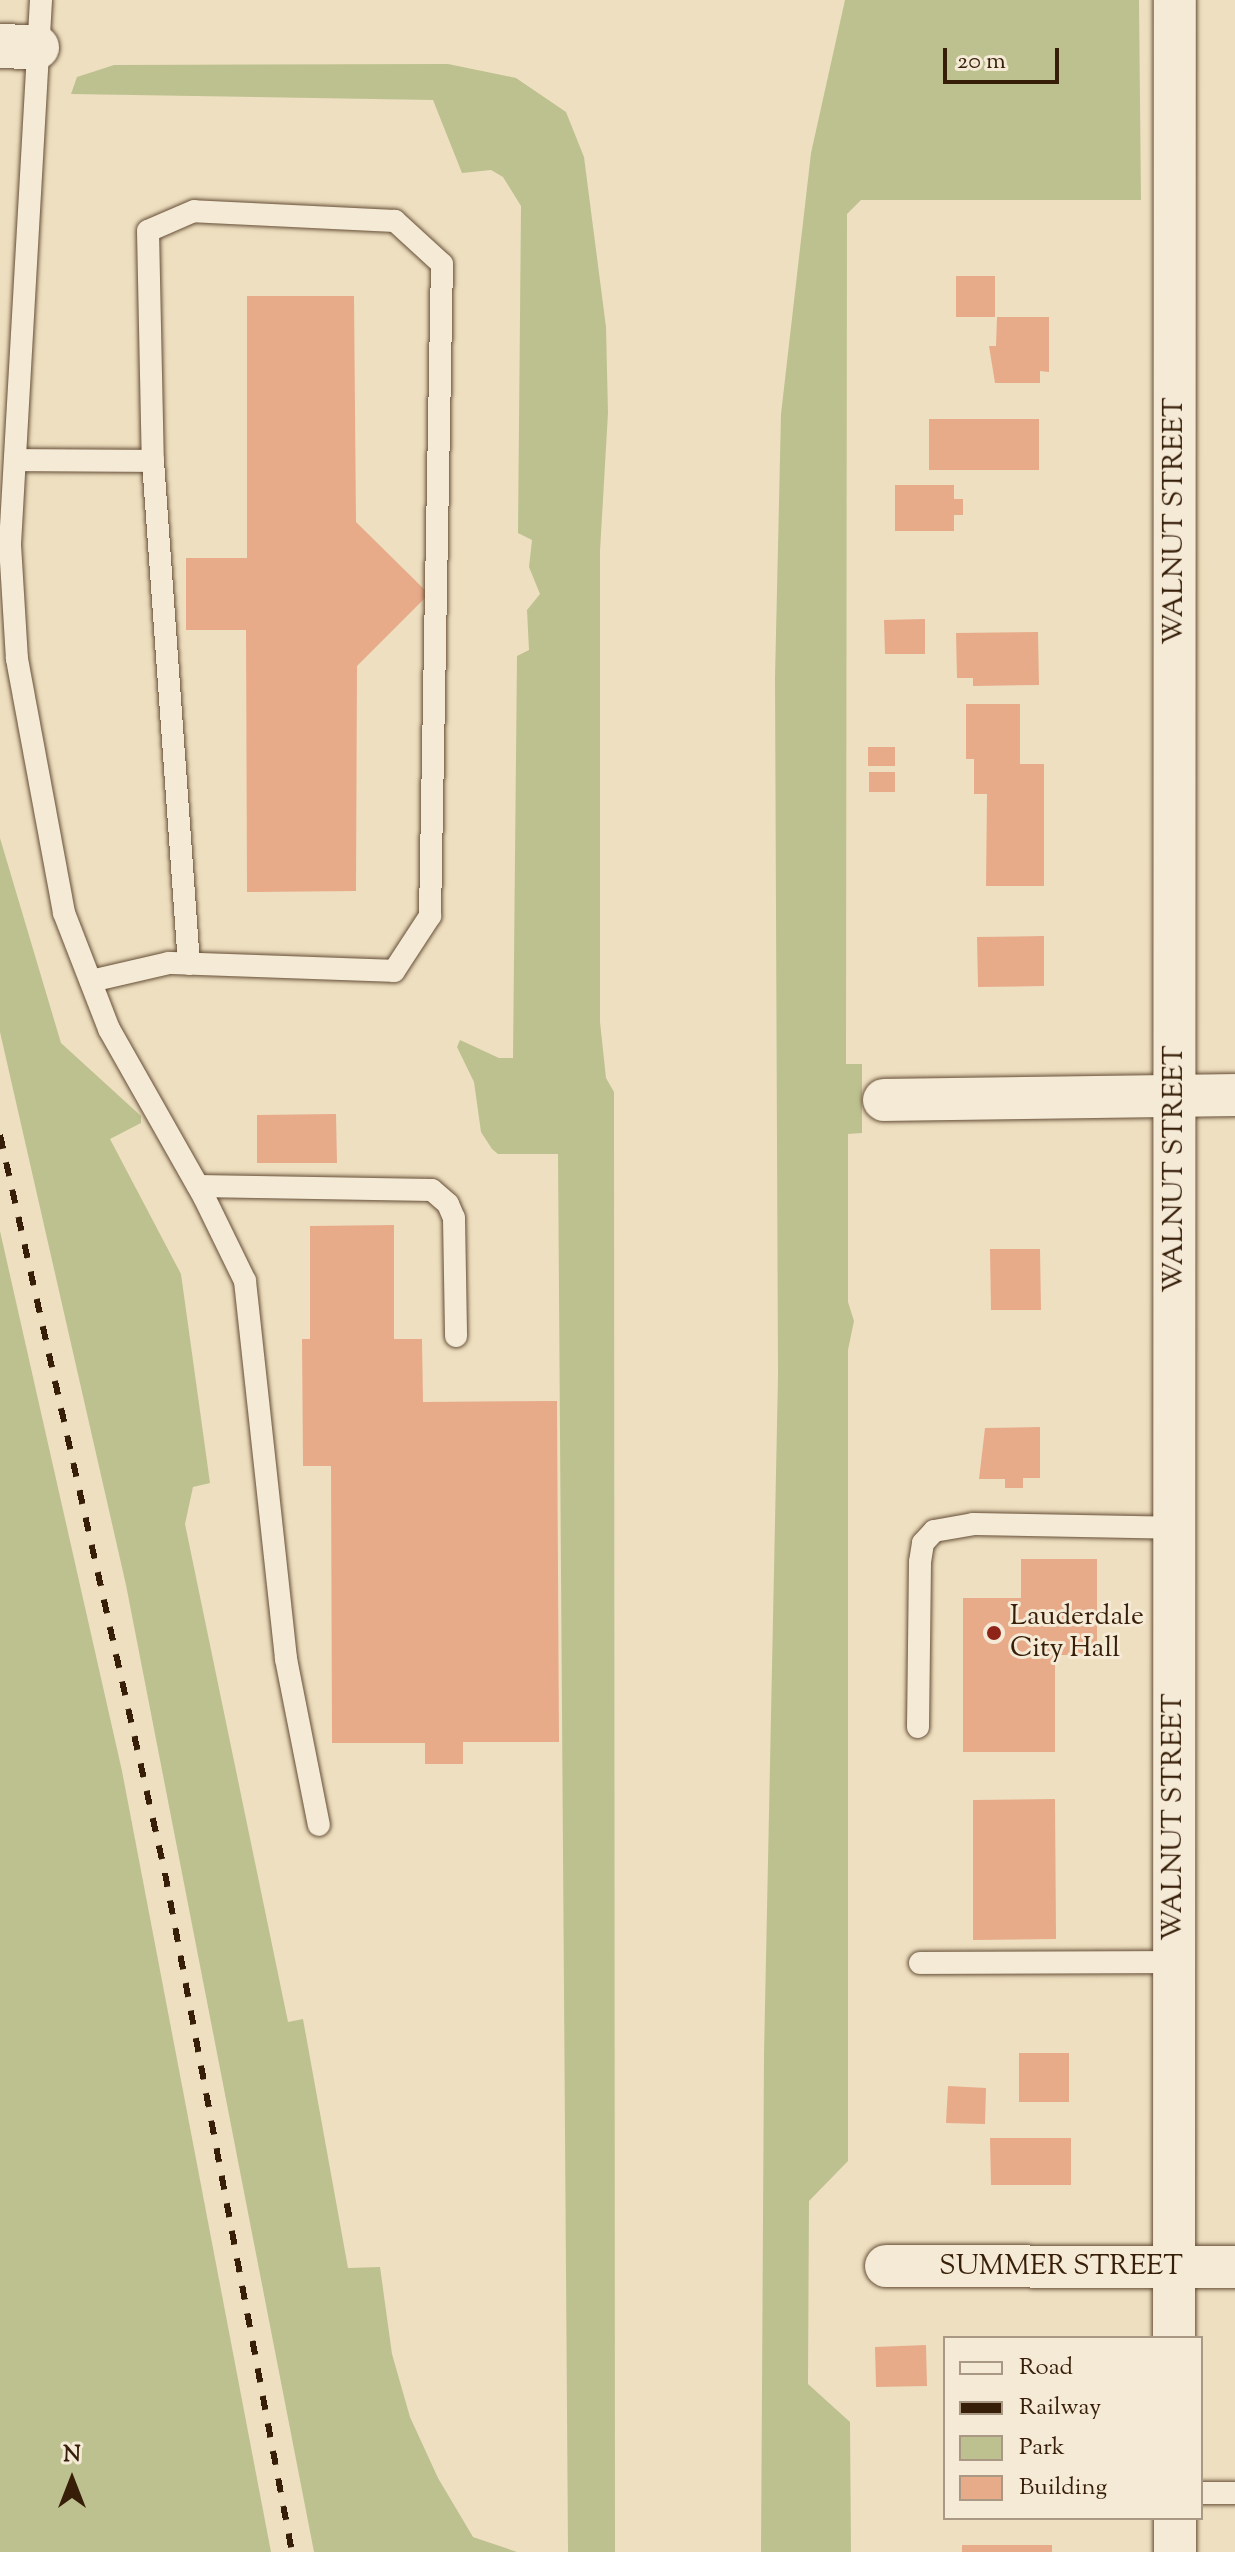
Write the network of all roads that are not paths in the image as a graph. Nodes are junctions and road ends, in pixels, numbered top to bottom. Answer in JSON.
{"nodes":[{"id":1,"x":41,"y":0,"type":"edge"},
{"id":2,"x":1175,"y":0,"type":"edge"},
{"id":3,"x":13,"y":46,"type":"edge"},
{"id":4,"x":15,"y":460,"type":"junction"},
{"id":5,"x":153,"y":461,"type":"junction"},
{"id":6,"x":189,"y":964,"type":"junction"},
{"id":7,"x":91,"y":981,"type":"junction"},
{"id":8,"x":1175,"y":1095,"type":"junction"},
{"id":9,"x":1235,"y":1095,"type":"edge"},
{"id":10,"x":884,"y":1100,"type":"dead end"},
{"id":11,"x":198,"y":1186,"type":"junction"},
{"id":12,"x":456,"y":1336,"type":"dead end"},
{"id":13,"x":1175,"y":1528,"type":"junction"},
{"id":14,"x":918,"y":1727,"type":"dead end"},
{"id":15,"x":319,"y":1825,"type":"dead end"},
{"id":16,"x":1174,"y":1962,"type":"junction"},
{"id":17,"x":920,"y":1963,"type":"dead end"},
{"id":18,"x":886,"y":2266,"type":"dead end"},
{"id":19,"x":1173,"y":2267,"type":"junction"},
{"id":20,"x":1235,"y":2267,"type":"edge"},
{"id":21,"x":1174,"y":2336,"type":"edge"},
{"id":22,"x":1203,"y":2493,"type":"edge"},
{"id":23,"x":1235,"y":2493,"type":"edge"},
{"id":24,"x":1175,"y":2520,"type":"edge"},
{"id":25,"x":1175,"y":2552,"type":"edge"}],
"edges":[{"from":1,"to":3,"type":"lane"},
{"from":2,"to":8,"type":"street","name":"WALNUT STREET"},
{"from":3,"to":4,"type":"lane"},
{"from":4,"to":5,"type":"lane"},
{"from":4,"to":7,"type":"lane"},
{"from":5,"to":6,"type":"lane"},
{"from":5,"to":6,"type":"lane"},
{"from":6,"to":7,"type":"lane"},
{"from":7,"to":11,"type":"lane"},
{"from":8,"to":9,"type":"street"},
{"from":8,"to":10,"type":"street"},
{"from":8,"to":13,"type":"street","name":"WALNUT STREET"},
{"from":11,"to":12,"type":"lane"},
{"from":11,"to":15,"type":"lane"},
{"from":13,"to":14,"type":"lane"},
{"from":13,"to":16,"type":"street","name":"WALNUT STREET"},
{"from":16,"to":17,"type":"lane"},
{"from":16,"to":19,"type":"street","name":"WALNUT STREET"},
{"from":18,"to":19,"type":"street","name":"SUMMER STREET"},
{"from":19,"to":20,"type":"street","name":"SUMMER STREET"},
{"from":19,"to":21,"type":"street","name":"WALNUT STREET"},
{"from":22,"to":23,"type":"lane"},
{"from":24,"to":25,"type":"street"}]}
